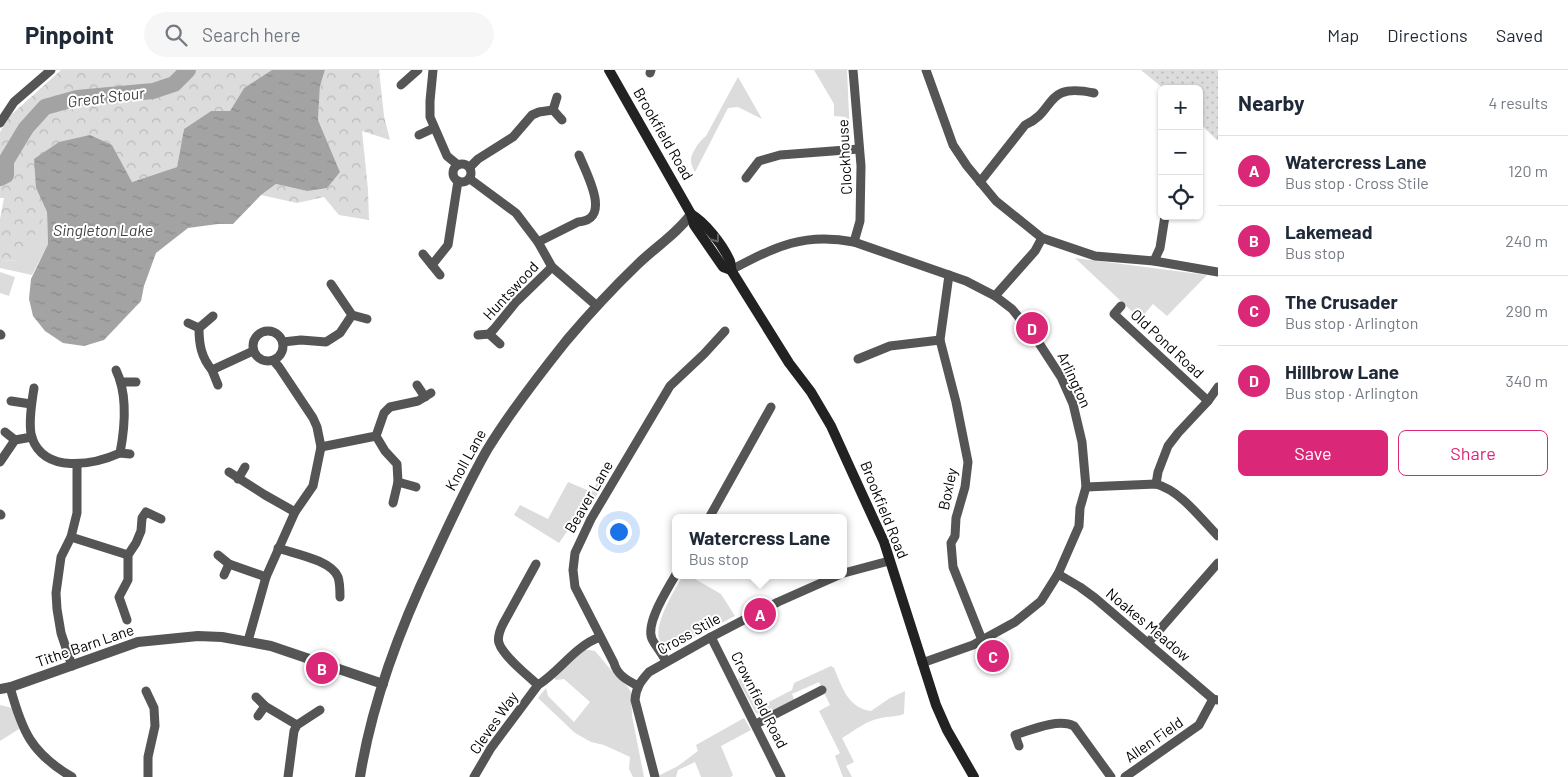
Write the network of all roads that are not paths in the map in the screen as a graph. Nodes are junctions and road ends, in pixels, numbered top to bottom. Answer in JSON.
{"nodes":[{"id":1,"x":51,"y":70,"type":"edge"},
{"id":2,"x":418,"y":70,"type":"edge"},
{"id":3,"x":434,"y":70,"type":"edge"},
{"id":4,"x":609,"y":70,"type":"edge"},
{"id":5,"x":853,"y":70,"type":"edge"},
{"id":6,"x":926,"y":70,"type":"edge"},
{"id":7,"x":401,"y":85,"type":"dead end"},
{"id":8,"x":1094,"y":93,"type":"dead end"},
{"id":9,"x":558,"y":97,"type":"dead end"},
{"id":10,"x":553,"y":110,"type":"junction"},
{"id":11,"x":562,"y":120,"type":"dead end"},
{"id":12,"x":0,"y":123,"type":"edge"},
{"id":13,"x":434,"y":128,"type":"junction"},
{"id":14,"x":419,"y":135,"type":"dead end"},
{"id":15,"x":860,"y":149,"type":"junction"},
{"id":16,"x":579,"y":154,"type":"dead end"},
{"id":17,"x":458,"y":165,"type":"junction"},
{"id":18,"x":470,"y":167,"type":"junction"},
{"id":19,"x":746,"y":178,"type":"dead end"},
{"id":20,"x":470,"y":179,"type":"junction"},
{"id":21,"x":458,"y":181,"type":"junction"},
{"id":22,"x":980,"y":182,"type":"junction"},
{"id":23,"x":692,"y":214,"type":"junction"},
{"id":24,"x":1164,"y":220,"type":"edge"},
{"id":25,"x":1042,"y":238,"type":"junction"},
{"id":26,"x":538,"y":242,"type":"junction"},
{"id":27,"x":854,"y":242,"type":"junction"},
{"id":28,"x":423,"y":254,"type":"dead end"},
{"id":29,"x":1154,"y":261,"type":"junction"},
{"id":30,"x":432,"y":265,"type":"junction"},
{"id":31,"x":552,"y":267,"type":"junction"},
{"id":32,"x":731,"y":270,"type":"junction"},
{"id":33,"x":1218,"y":272,"type":"edge"},
{"id":34,"x":440,"y":275,"type":"dead end"},
{"id":35,"x":949,"y":275,"type":"junction"},
{"id":36,"x":330,"y":284,"type":"dead end"},
{"id":37,"x":995,"y":296,"type":"junction"},
{"id":38,"x":597,"y":306,"type":"junction"},
{"id":39,"x":1121,"y":306,"type":"dead end"},
{"id":40,"x":352,"y":315,"type":"junction"},
{"id":41,"x":213,"y":316,"type":"dead end"},
{"id":42,"x":367,"y":319,"type":"dead end"},
{"id":43,"x":188,"y":323,"type":"dead end"},
{"id":44,"x":199,"y":328,"type":"junction"},
{"id":45,"x":724,"y":331,"type":"dead end"},
{"id":46,"x":489,"y":334,"type":"junction"},
{"id":47,"x":478,"y":335,"type":"dead end"},
{"id":48,"x":940,"y":340,"type":"junction"},
{"id":49,"x":283,"y":342,"type":"junction"},
{"id":50,"x":500,"y":344,"type":"dead end"},
{"id":51,"x":253,"y":350,"type":"junction"},
{"id":52,"x":858,"y":359,"type":"dead end"},
{"id":53,"x":273,"y":360,"type":"junction"},
{"id":54,"x":116,"y":370,"type":"dead end"},
{"id":55,"x":212,"y":370,"type":"junction"},
{"id":56,"x":122,"y":382,"type":"junction"},
{"id":57,"x":136,"y":382,"type":"dead end"},
{"id":58,"x":218,"y":385,"type":"dead end"},
{"id":59,"x":417,"y":385,"type":"dead end"},
{"id":60,"x":1218,"y":387,"type":"edge"},
{"id":61,"x":34,"y":388,"type":"dead end"},
{"id":62,"x":11,"y":401,"type":"dead end"},
{"id":63,"x":1208,"y":401,"type":"junction"},
{"id":64,"x":31,"y":404,"type":"junction"},
{"id":65,"x":772,"y":407,"type":"dead end"},
{"id":66,"x":5,"y":432,"type":"dead end"},
{"id":67,"x":376,"y":436,"type":"junction"},
{"id":68,"x":32,"y":437,"type":"junction"},
{"id":69,"x":15,"y":440,"type":"junction"},
{"id":70,"x":321,"y":447,"type":"junction"},
{"id":71,"x":120,"y":454,"type":"junction"},
{"id":72,"x":130,"y":454,"type":"dead end"},
{"id":73,"x":0,"y":462,"type":"edge"},
{"id":74,"x":77,"y":464,"type":"junction"},
{"id":75,"x":245,"y":467,"type":"dead end"},
{"id":76,"x":229,"y":472,"type":"dead end"},
{"id":77,"x":238,"y":479,"type":"junction"},
{"id":78,"x":398,"y":482,"type":"junction"},
{"id":79,"x":1156,"y":484,"type":"junction"},
{"id":80,"x":416,"y":487,"type":"dead end"},
{"id":81,"x":1086,"y":487,"type":"junction"},
{"id":82,"x":394,"y":504,"type":"dead end"},
{"id":83,"x":295,"y":512,"type":"junction"},
{"id":84,"x":711,"y":514,"type":"edge"},
{"id":85,"x":161,"y":519,"type":"dead end"},
{"id":86,"x":1218,"y":536,"type":"edge"},
{"id":87,"x":71,"y":537,"type":"junction"},
{"id":88,"x":278,"y":548,"type":"junction"},
{"id":89,"x":128,"y":555,"type":"junction"},
{"id":90,"x":218,"y":555,"type":"dead end"},
{"id":91,"x":890,"y":561,"type":"junction"},
{"id":92,"x":1218,"y":563,"type":"edge"},
{"id":93,"x":229,"y":564,"type":"junction"},
{"id":94,"x":536,"y":564,"type":"dead end"},
{"id":95,"x":847,"y":572,"type":"edge"},
{"id":96,"x":1058,"y":574,"type":"junction"},
{"id":97,"x":224,"y":575,"type":"dead end"},
{"id":98,"x":266,"y":577,"type":"junction"},
{"id":99,"x":673,"y":579,"type":"edge"},
{"id":100,"x":830,"y":579,"type":"edge"},
{"id":101,"x":340,"y":597,"type":"dead end"},
{"id":102,"x":127,"y":620,"type":"dead end"},
{"id":103,"x":600,"y":636,"type":"junction"},
{"id":104,"x":711,"y":636,"type":"junction"},
{"id":105,"x":982,"y":640,"type":"junction"},
{"id":106,"x":248,"y":642,"type":"junction"},
{"id":107,"x":1148,"y":643,"type":"junction"},
{"id":108,"x":666,"y":662,"type":"junction"},
{"id":109,"x":922,"y":664,"type":"junction"},
{"id":110,"x":72,"y":666,"type":"junction"},
{"id":111,"x":383,"y":684,"type":"junction"},
{"id":112,"x":538,"y":684,"type":"junction"},
{"id":113,"x":638,"y":686,"type":"junction"},
{"id":114,"x":5,"y":688,"type":"edge"},
{"id":115,"x":822,"y":690,"type":"dead end"},
{"id":116,"x":146,"y":691,"type":"dead end"},
{"id":117,"x":256,"y":697,"type":"dead end"},
{"id":118,"x":1216,"y":700,"type":"edge"},
{"id":119,"x":266,"y":706,"type":"junction"},
{"id":120,"x":320,"y":710,"type":"dead end"},
{"id":121,"x":258,"y":716,"type":"dead end"},
{"id":122,"x":756,"y":724,"type":"junction"},
{"id":123,"x":297,"y":725,"type":"junction"},
{"id":124,"x":1019,"y":746,"type":"dead end"},
{"id":125,"x":72,"y":777,"type":"edge"},
{"id":126,"x":148,"y":777,"type":"edge"},
{"id":127,"x":288,"y":777,"type":"edge"},
{"id":128,"x":360,"y":777,"type":"edge"},
{"id":129,"x":474,"y":777,"type":"edge"},
{"id":130,"x":655,"y":777,"type":"edge"},
{"id":131,"x":781,"y":777,"type":"edge"},
{"id":132,"x":974,"y":777,"type":"edge"},
{"id":133,"x":1111,"y":777,"type":"edge"},
{"id":134,"x":1125,"y":777,"type":"edge"}],
"edges":[{"from":1,"to":12,"type":"street"},
{"from":2,"to":7,"type":"street"},
{"from":3,"to":13,"type":"street"},
{"from":4,"to":23,"type":"main road","name":"Brookfield Road"},
{"from":5,"to":15,"type":"street","name":"Clockhouse"},
{"from":6,"to":22,"type":"street"},
{"from":8,"to":22,"type":"street"},
{"from":9,"to":10,"type":"street"},
{"from":10,"to":11,"type":"street"},
{"from":10,"to":18,"type":"street"},
{"from":13,"to":14,"type":"street"},
{"from":13,"to":17,"type":"street"},
{"from":15,"to":19,"type":"street"},
{"from":15,"to":27,"type":"street","name":"Clockhouse"},
{"from":16,"to":26,"type":"street"},
{"from":17,"to":18,"type":"street"},
{"from":17,"to":21,"type":"street"},
{"from":18,"to":20,"type":"street"},
{"from":20,"to":21,"type":"street"},
{"from":20,"to":26,"type":"street"},
{"from":21,"to":30,"type":"street"},
{"from":22,"to":25,"type":"street"},
{"from":23,"to":32,"type":"main road","name":"Brookfield Road"},
{"from":23,"to":38,"type":"street","name":"Knoll Lane"},
{"from":24,"to":29,"type":"street"},
{"from":25,"to":29,"type":"street"},
{"from":25,"to":37,"type":"street"},
{"from":26,"to":31,"type":"street"},
{"from":27,"to":32,"type":"street","name":"Arlington"},
{"from":27,"to":35,"type":"street","name":"Arlington"},
{"from":28,"to":30,"type":"street"},
{"from":29,"to":33,"type":"street"},
{"from":30,"to":34,"type":"street"},
{"from":31,"to":38,"type":"street"},
{"from":31,"to":46,"type":"street","name":"Huntswood"},
{"from":32,"to":91,"type":"main road","name":"Brookfield Road"},
{"from":35,"to":37,"type":"street","name":"Arlington"},
{"from":35,"to":48,"type":"street","name":"Boxley"},
{"from":36,"to":40,"type":"street"},
{"from":37,"to":81,"type":"street","name":"Arlington"},
{"from":38,"to":111,"type":"street","name":"Knoll Lane"},
{"from":39,"to":63,"type":"street","name":"Old Pond Road"},
{"from":40,"to":42,"type":"street"},
{"from":40,"to":49,"type":"street"},
{"from":41,"to":44,"type":"street"},
{"from":43,"to":44,"type":"street"},
{"from":44,"to":55,"type":"street"},
{"from":45,"to":103,"type":"street","name":"Beaver Lane"},
{"from":46,"to":47,"type":"street","name":"Huntswood"},
{"from":46,"to":50,"type":"street","name":"Huntswood"},
{"from":48,"to":52,"type":"street"},
{"from":48,"to":105,"type":"street","name":"Boxley"},
{"from":49,"to":51,"type":"street"},
{"from":49,"to":53,"type":"street"},
{"from":51,"to":53,"type":"street"},
{"from":51,"to":55,"type":"street"},
{"from":53,"to":70,"type":"street"},
{"from":54,"to":56,"type":"street"},
{"from":55,"to":58,"type":"street"},
{"from":56,"to":57,"type":"street"},
{"from":56,"to":71,"type":"street"},
{"from":59,"to":67,"type":"street"},
{"from":60,"to":63,"type":"street"},
{"from":61,"to":64,"type":"street"},
{"from":62,"to":64,"type":"street"},
{"from":63,"to":79,"type":"street"},
{"from":64,"to":68,"type":"street"},
{"from":65,"to":84,"type":"street"},
{"from":66,"to":69,"type":"street"},
{"from":67,"to":70,"type":"street"},
{"from":67,"to":78,"type":"street"},
{"from":68,"to":69,"type":"street"},
{"from":68,"to":74,"type":"street"},
{"from":69,"to":73,"type":"street"},
{"from":70,"to":83,"type":"street"},
{"from":71,"to":72,"type":"street"},
{"from":71,"to":74,"type":"street"},
{"from":74,"to":87,"type":"street"},
{"from":75,"to":77,"type":"street"},
{"from":76,"to":77,"type":"street"},
{"from":77,"to":83,"type":"street"},
{"from":78,"to":80,"type":"street"},
{"from":78,"to":82,"type":"street"},
{"from":79,"to":81,"type":"street"},
{"from":79,"to":86,"type":"street"},
{"from":81,"to":96,"type":"street","name":"Arlington"},
{"from":83,"to":88,"type":"street"},
{"from":85,"to":89,"type":"street"},
{"from":87,"to":89,"type":"street"},
{"from":87,"to":110,"type":"street"},
{"from":88,"to":98,"type":"street"},
{"from":88,"to":101,"type":"street"},
{"from":89,"to":102,"type":"street"},
{"from":90,"to":93,"type":"street"},
{"from":91,"to":95,"type":"street"},
{"from":91,"to":109,"type":"main road","name":"Brookfield Road"},
{"from":92,"to":107,"type":"street"},
{"from":93,"to":97,"type":"street"},
{"from":93,"to":98,"type":"street"},
{"from":94,"to":112,"type":"street","name":"Cleves Way"},
{"from":96,"to":105,"type":"street","name":"Arlington"},
{"from":96,"to":107,"type":"street","name":"Noakes Meadow"},
{"from":98,"to":106,"type":"street"},
{"from":99,"to":108,"type":"street"},
{"from":100,"to":104,"type":"street","name":"Cross Stile"},
{"from":103,"to":112,"type":"street","name":"Cleves Way"},
{"from":103,"to":113,"type":"street","name":"Beaver Lane"},
{"from":104,"to":108,"type":"street","name":"Cross Stile"},
{"from":104,"to":122,"type":"street","name":"Crownfield Road"},
{"from":105,"to":109,"type":"street","name":"Arlington"},
{"from":106,"to":110,"type":"street","name":"Tithe Barn Lane"},
{"from":106,"to":111,"type":"street","name":"Tithe Barn Lane"},
{"from":107,"to":118,"type":"street","name":"Noakes Meadow"},
{"from":108,"to":113,"type":"street","name":"Cross Stile"},
{"from":109,"to":132,"type":"main road","name":"Brookfield Road"},
{"from":110,"to":114,"type":"street","name":"Tithe Barn Lane"},
{"from":111,"to":128,"type":"street","name":"Knoll Lane"},
{"from":112,"to":129,"type":"street","name":"Cleves Way"},
{"from":113,"to":130,"type":"street"},
{"from":114,"to":125,"type":"street"},
{"from":115,"to":122,"type":"street"},
{"from":116,"to":126,"type":"street"},
{"from":117,"to":119,"type":"street"},
{"from":118,"to":134,"type":"street","name":"Allen Field"},
{"from":119,"to":121,"type":"street"},
{"from":119,"to":123,"type":"street"},
{"from":120,"to":123,"type":"street"},
{"from":122,"to":131,"type":"street","name":"Crownfield Road"},
{"from":123,"to":127,"type":"street"},
{"from":124,"to":133,"type":"street"}]}
